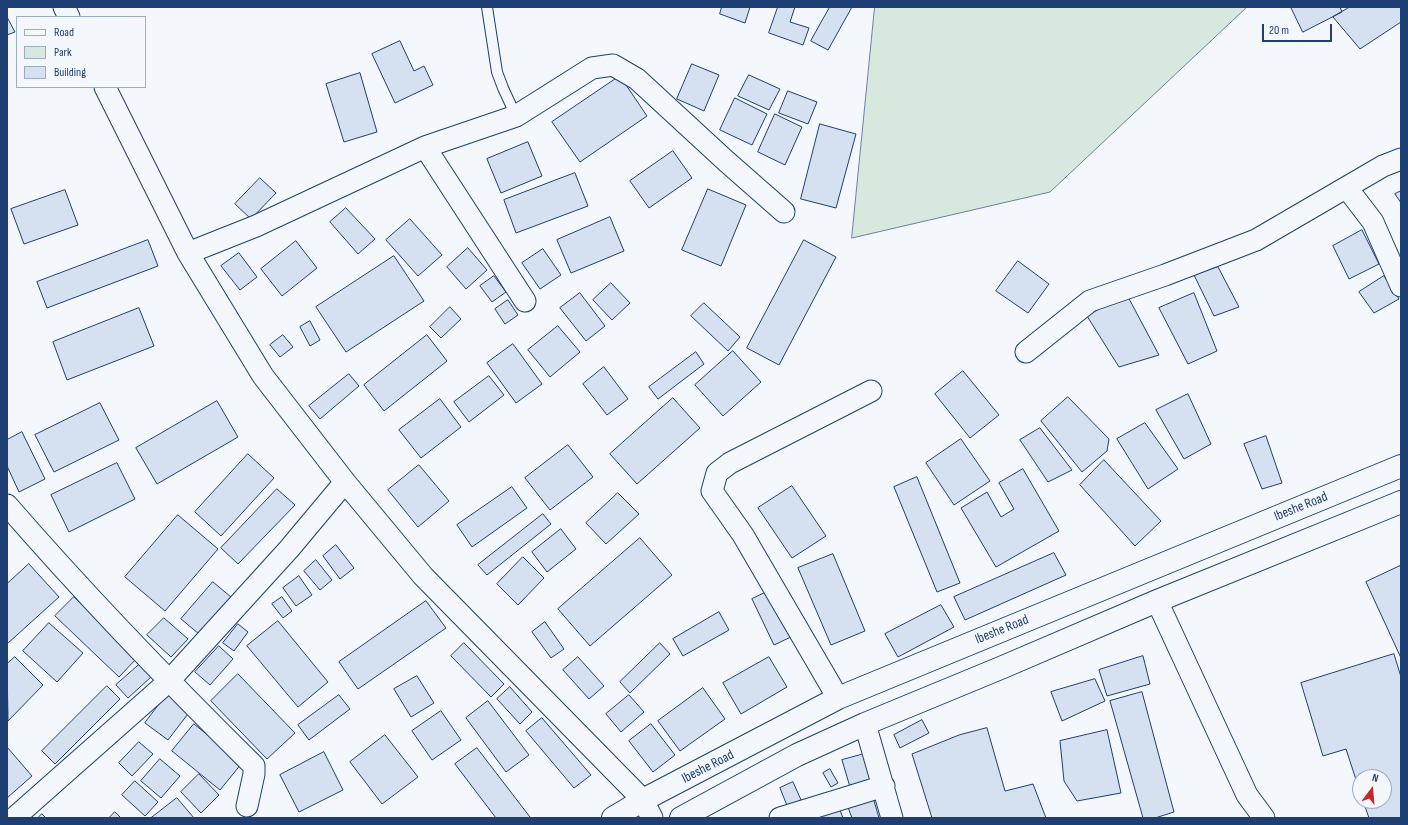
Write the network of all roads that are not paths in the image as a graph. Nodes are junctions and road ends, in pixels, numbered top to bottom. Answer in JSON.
{"nodes":[{"id":1,"x":64,"y":7,"type":"edge"},
{"id":2,"x":487,"y":7,"type":"edge"},
{"id":3,"x":68,"y":16,"type":"edge"},
{"id":4,"x":105,"y":88,"type":"edge"},
{"id":5,"x":516,"y":116,"type":"junction"},
{"id":6,"x":425,"y":147,"type":"junction"},
{"id":7,"x":1401,"y":158,"type":"edge"},
{"id":8,"x":1347,"y":188,"type":"junction"},
{"id":9,"x":784,"y":212,"type":"dead end"},
{"id":10,"x":188,"y":253,"type":"junction"},
{"id":11,"x":1401,"y":286,"type":"edge"},
{"id":12,"x":525,"y":301,"type":"dead end"},
{"id":13,"x":1026,"y":352,"type":"dead end"},
{"id":14,"x":871,"y":391,"type":"dead end"},
{"id":15,"x":1401,"y":466,"type":"edge"},
{"id":16,"x":345,"y":482,"type":"junction"},
{"id":17,"x":1401,"y":502,"type":"edge"},
{"id":18,"x":7,"y":505,"type":"edge"},
{"id":19,"x":1157,"y":601,"type":"junction"},
{"id":20,"x":169,"y":681,"type":"junction"},
{"id":21,"x":838,"y":698,"type":"junction"},
{"id":22,"x":865,"y":724,"type":"junction"},
{"id":23,"x":884,"y":786,"type":"junction"},
{"id":24,"x":247,"y":806,"type":"dead end"},
{"id":25,"x":647,"y":809,"type":"edge"},
{"id":26,"x":14,"y":818,"type":"edge"},
{"id":27,"x":614,"y":818,"type":"edge"},
{"id":28,"x":681,"y":818,"type":"edge"},
{"id":29,"x":780,"y":818,"type":"edge"},
{"id":30,"x":892,"y":818,"type":"edge"},
{"id":31,"x":1264,"y":818,"type":"edge"}],
"edges":[{"from":1,"to":3,"type":"street"},
{"from":2,"to":5,"type":"lane"},
{"from":4,"to":10,"type":"street"},
{"from":5,"to":6,"type":"street"},
{"from":5,"to":9,"type":"street"},
{"from":6,"to":10,"type":"street"},
{"from":6,"to":12,"type":"street"},
{"from":7,"to":8,"type":"street"},
{"from":8,"to":11,"type":"street"},
{"from":8,"to":13,"type":"street"},
{"from":10,"to":16,"type":"street"},
{"from":14,"to":21,"type":"street"},
{"from":15,"to":21,"type":"main road","name":"Ibeshe Road"},
{"from":16,"to":20,"type":"street"},
{"from":16,"to":25,"type":"street"},
{"from":17,"to":19,"type":"main road"},
{"from":18,"to":20,"type":"street"},
{"from":19,"to":22,"type":"main road"},
{"from":19,"to":31,"type":"street"},
{"from":20,"to":24,"type":"street"},
{"from":20,"to":26,"type":"street"},
{"from":21,"to":25,"type":"main road","name":"Ibeshe Road"},
{"from":22,"to":23,"type":"street"},
{"from":22,"to":28,"type":"main road"},
{"from":23,"to":29,"type":"street"},
{"from":23,"to":30,"type":"street"},
{"from":25,"to":27,"type":"main road","name":"Ibeshe Road"}]}
